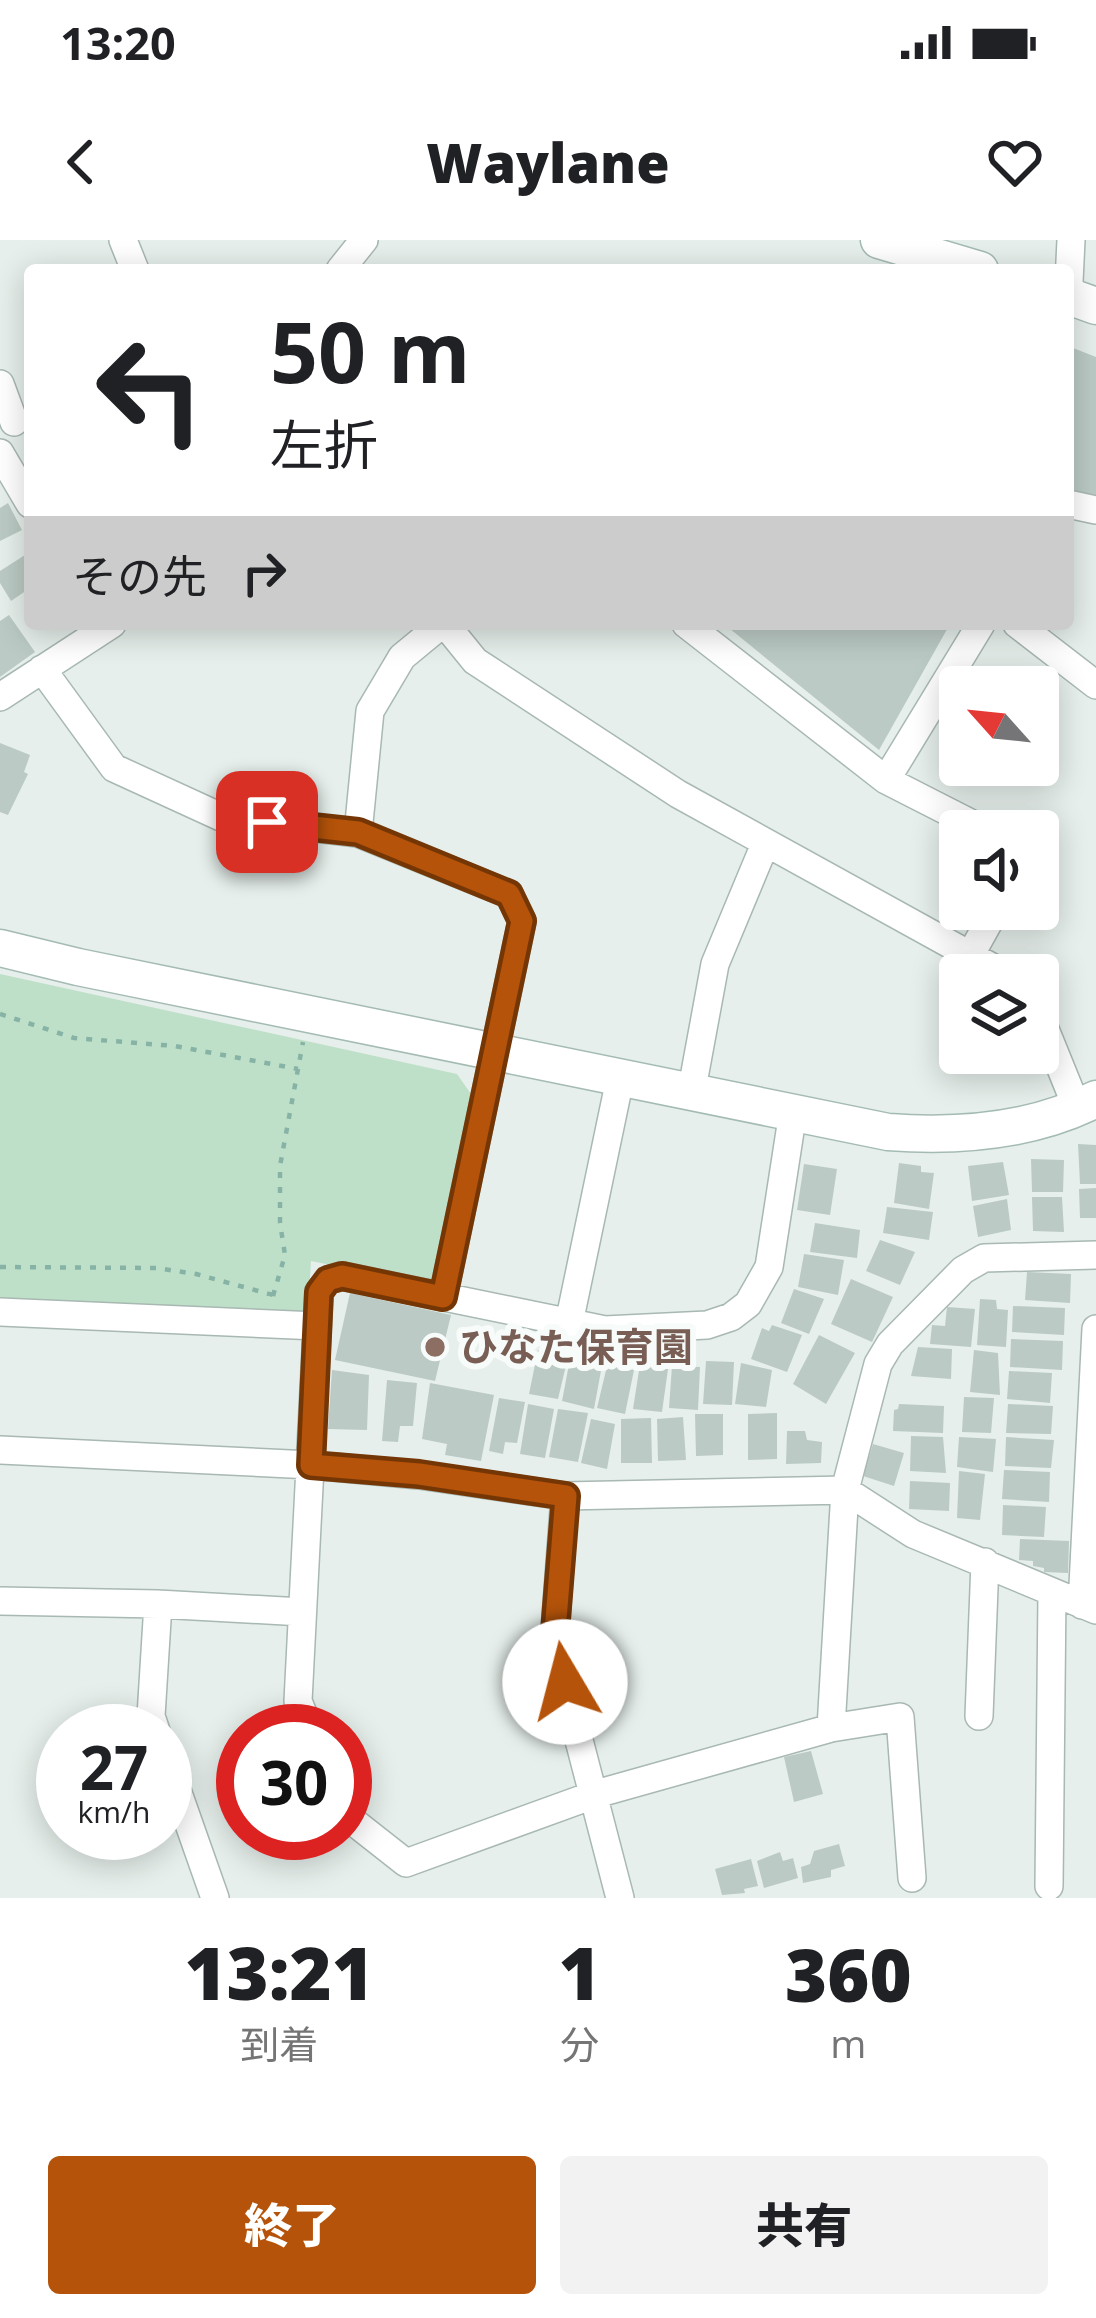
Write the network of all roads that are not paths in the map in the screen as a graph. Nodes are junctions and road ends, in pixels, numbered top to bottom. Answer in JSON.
{"nodes":[{"id":1,"x":879,"y":240,"type":"edge"},
{"id":2,"x":960,"y":264,"type":"edge"},
{"id":3,"x":0,"y":384,"type":"edge"},
{"id":4,"x":15,"y":422,"type":"edge"},
{"id":5,"x":0,"y":453,"type":"edge"},
{"id":6,"x":24,"y":494,"type":"edge"},
{"id":7,"x":102,"y":630,"type":"edge"},
{"id":8,"x":436,"y":630,"type":"edge"},
{"id":9,"x":448,"y":630,"type":"edge"},
{"id":10,"x":694,"y":630,"type":"edge"},
{"id":11,"x":977,"y":630,"type":"edge"},
{"id":12,"x":1024,"y":630,"type":"edge"},
{"id":13,"x":42,"y":669,"type":"junction"},
{"id":14,"x":1096,"y":685,"type":"edge"},
{"id":15,"x":0,"y":697,"type":"edge"},
{"id":16,"x":886,"y":780,"type":"junction"},
{"id":17,"x":945,"y":810,"type":"edge"},
{"id":18,"x":358,"y":832,"type":"junction"},
{"id":19,"x":765,"y":844,"type":"junction"},
{"id":20,"x":984,"y":930,"type":"edge"},
{"id":21,"x":0,"y":948,"type":"edge"},
{"id":22,"x":971,"y":954,"type":"joint"},
{"id":23,"x":1059,"y":1051,"type":"edge"},
{"id":24,"x":494,"y":1053,"type":"junction"},
{"id":25,"x":620,"y":1079,"type":"junction"},
{"id":26,"x":691,"y":1094,"type":"junction"},
{"id":27,"x":1087,"y":1104,"type":"edge"},
{"id":28,"x":793,"y":1112,"type":"junction"},
{"id":29,"x":1096,"y":1255,"type":"edge"},
{"id":30,"x":443,"y":1297,"type":"junction"},
{"id":31,"x":0,"y":1312,"type":"edge"},
{"id":32,"x":569,"y":1323,"type":"junction"},
{"id":33,"x":317,"y":1326,"type":"junction"},
{"id":34,"x":1096,"y":1329,"type":"edge"},
{"id":35,"x":0,"y":1450,"type":"edge"},
{"id":36,"x":311,"y":1465,"type":"junction"},
{"id":37,"x":845,"y":1490,"type":"junction"},
{"id":38,"x":566,"y":1496,"type":"junction"},
{"id":39,"x":985,"y":1562,"type":"junction"},
{"id":40,"x":1052,"y":1592,"type":"junction"},
{"id":41,"x":0,"y":1600,"type":"edge"},
{"id":42,"x":158,"y":1604,"type":"junction"},
{"id":43,"x":1089,"y":1608,"type":"edge"},
{"id":44,"x":302,"y":1612,"type":"junction"},
{"id":45,"x":152,"y":1704,"type":"edge"},
{"id":46,"x":300,"y":1704,"type":"edge"},
{"id":47,"x":979,"y":1716,"type":"dead end"},
{"id":48,"x":831,"y":1728,"type":"junction"},
{"id":49,"x":596,"y":1794,"type":"junction"},
{"id":50,"x":192,"y":1833,"type":"edge"},
{"id":51,"x":372,"y":1836,"type":"edge"},
{"id":52,"x":912,"y":1878,"type":"dead end"},
{"id":53,"x":1049,"y":1886,"type":"dead end"},
{"id":54,"x":215,"y":1898,"type":"edge"},
{"id":55,"x":620,"y":1898,"type":"edge"}],
"edges":[{"from":1,"to":2,"type":"street"},
{"from":3,"to":4,"type":"street"},
{"from":5,"to":6,"type":"street"},
{"from":7,"to":13,"type":"street"},
{"from":8,"to":18,"type":"street"},
{"from":9,"to":19,"type":"street"},
{"from":10,"to":16,"type":"street"},
{"from":11,"to":16,"type":"street"},
{"from":12,"to":14,"type":"street"},
{"from":13,"to":15,"type":"street"},
{"from":13,"to":18,"type":"street"},
{"from":16,"to":17,"type":"street"},
{"from":18,"to":24,"type":"street"},
{"from":19,"to":22,"type":"street"},
{"from":19,"to":26,"type":"street"},
{"from":20,"to":22,"type":"street"},
{"from":21,"to":24,"type":"street"},
{"from":23,"to":27,"type":"street"},
{"from":24,"to":25,"type":"street"},
{"from":24,"to":30,"type":"street"},
{"from":25,"to":26,"type":"street"},
{"from":25,"to":32,"type":"street"},
{"from":26,"to":28,"type":"street"},
{"from":27,"to":28,"type":"street"},
{"from":28,"to":32,"type":"street"},
{"from":29,"to":37,"type":"street"},
{"from":30,"to":32,"type":"street"},
{"from":30,"to":33,"type":"street"},
{"from":31,"to":33,"type":"street"},
{"from":33,"to":36,"type":"street"},
{"from":34,"to":43,"type":"street"},
{"from":35,"to":36,"type":"street"},
{"from":36,"to":38,"type":"street"},
{"from":36,"to":44,"type":"street"},
{"from":37,"to":38,"type":"street"},
{"from":37,"to":39,"type":"street"},
{"from":37,"to":48,"type":"street"},
{"from":38,"to":49,"type":"street"},
{"from":39,"to":40,"type":"street"},
{"from":39,"to":47,"type":"street"},
{"from":40,"to":43,"type":"street"},
{"from":40,"to":53,"type":"street"},
{"from":41,"to":42,"type":"street"},
{"from":42,"to":44,"type":"street"},
{"from":42,"to":45,"type":"street"},
{"from":44,"to":46,"type":"street"},
{"from":48,"to":49,"type":"street"},
{"from":48,"to":52,"type":"street"},
{"from":49,"to":51,"type":"street"},
{"from":49,"to":55,"type":"street"},
{"from":50,"to":54,"type":"street"}]}
